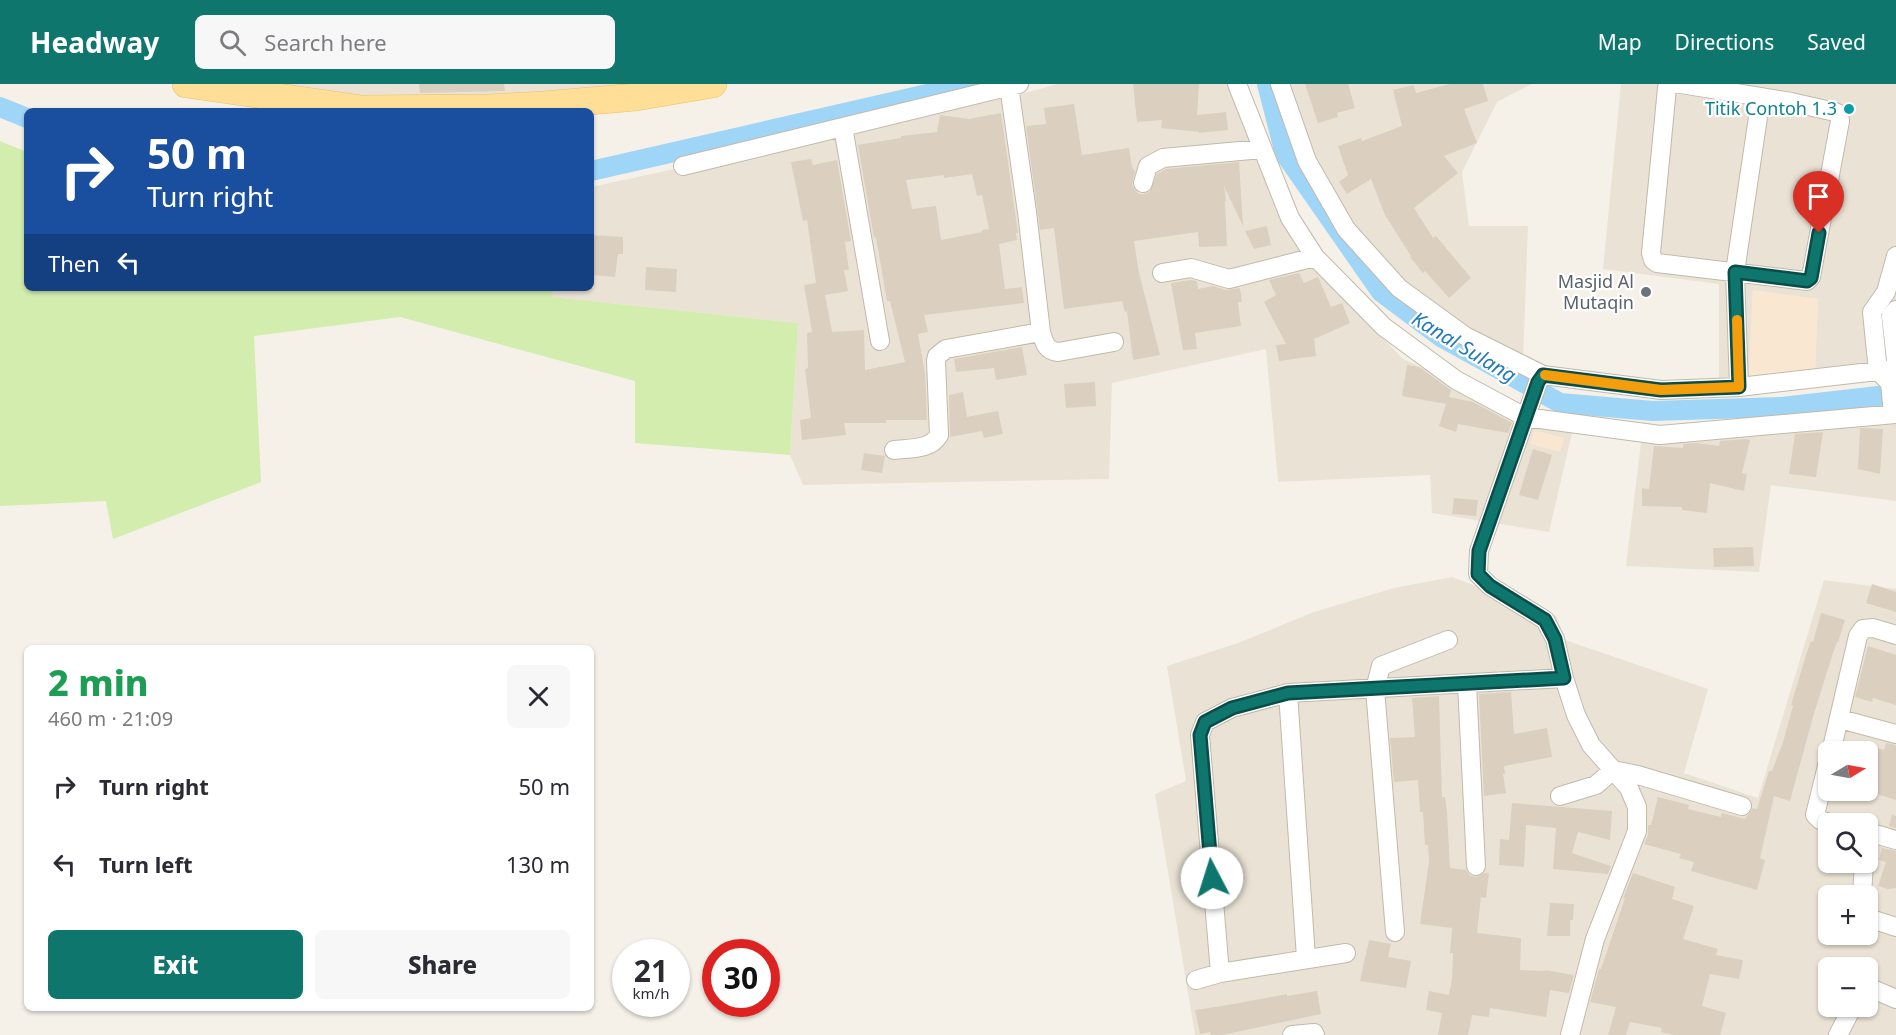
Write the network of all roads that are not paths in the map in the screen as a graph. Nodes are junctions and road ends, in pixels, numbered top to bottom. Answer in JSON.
{"nodes":[{"id":1,"x":186,"y":84,"type":"edge"},
{"id":2,"x":713,"y":84,"type":"edge"},
{"id":3,"x":1237,"y":84,"type":"edge"},
{"id":4,"x":1280,"y":84,"type":"edge"},
{"id":5,"x":1673,"y":84,"type":"edge"},
{"id":6,"x":1681,"y":84,"type":"edge"},
{"id":7,"x":1014,"y":85,"type":"edge"},
{"id":8,"x":1761,"y":97,"type":"junction"},
{"id":9,"x":355,"y":108,"type":"edge"},
{"id":10,"x":488,"y":108,"type":"edge"},
{"id":11,"x":843,"y":126,"type":"junction"},
{"id":12,"x":1262,"y":150,"type":"junction"},
{"id":13,"x":683,"y":166,"type":"dead end"},
{"id":14,"x":1143,"y":183,"type":"dead end"},
{"id":15,"x":1315,"y":256,"type":"junction"},
{"id":16,"x":1896,"y":256,"type":"edge"},
{"id":17,"x":1735,"y":272,"type":"junction"},
{"id":18,"x":1162,"y":273,"type":"dead end"},
{"id":19,"x":1891,"y":293,"type":"edge"},
{"id":20,"x":1896,"y":309,"type":"edge"},
{"id":21,"x":1041,"y":332,"type":"junction"},
{"id":22,"x":880,"y":341,"type":"dead end"},
{"id":23,"x":1114,"y":342,"type":"dead end"},
{"id":24,"x":1896,"y":360,"type":"edge"},
{"id":25,"x":1890,"y":374,"type":"edge"},
{"id":26,"x":1540,"y":379,"type":"junction"},
{"id":27,"x":1739,"y":387,"type":"junction"},
{"id":28,"x":1894,"y":411,"type":"edge"},
{"id":29,"x":1526,"y":413,"type":"junction"},
{"id":30,"x":894,"y":450,"type":"dead end"},
{"id":31,"x":1896,"y":635,"type":"edge"},
{"id":32,"x":1448,"y":640,"type":"dead end"},
{"id":33,"x":1564,"y":678,"type":"junction"},
{"id":34,"x":1467,"y":684,"type":"junction"},
{"id":35,"x":1375,"y":689,"type":"junction"},
{"id":36,"x":1288,"y":693,"type":"junction"},
{"id":37,"x":1840,"y":719,"type":"junction"},
{"id":38,"x":1896,"y":734,"type":"edge"},
{"id":39,"x":1834,"y":741,"type":"edge"},
{"id":40,"x":1613,"y":770,"type":"junction"},
{"id":41,"x":1560,"y":796,"type":"dead end"},
{"id":42,"x":1818,"y":801,"type":"edge"},
{"id":43,"x":1742,"y":806,"type":"dead end"},
{"id":44,"x":1818,"y":818,"type":"edge"},
{"id":45,"x":1878,"y":835,"type":"edge"},
{"id":46,"x":1896,"y":840,"type":"edge"},
{"id":47,"x":1476,"y":866,"type":"dead end"},
{"id":48,"x":1878,"y":921,"type":"edge"},
{"id":49,"x":1896,"y":927,"type":"edge"},
{"id":50,"x":1395,"y":932,"type":"dead end"},
{"id":51,"x":1346,"y":953,"type":"dead end"},
{"id":52,"x":1306,"y":958,"type":"junction"},
{"id":53,"x":1220,"y":973,"type":"junction"},
{"id":54,"x":1196,"y":980,"type":"dead end"},
{"id":55,"x":1878,"y":991,"type":"edge"},
{"id":56,"x":1896,"y":999,"type":"edge"},
{"id":57,"x":1847,"y":1017,"type":"edge"},
{"id":58,"x":1292,"y":1035,"type":"edge"},
{"id":59,"x":1315,"y":1035,"type":"edge"},
{"id":60,"x":1570,"y":1035,"type":"edge"},
{"id":61,"x":1838,"y":1035,"type":"edge"}],
"edges":[{"from":1,"to":9,"type":"main road"},
{"from":2,"to":10,"type":"main road"},
{"from":3,"to":12,"type":"street"},
{"from":4,"to":26,"type":"street"},
{"from":5,"to":17,"type":"street"},
{"from":6,"to":8,"type":"street"},
{"from":7,"to":11,"type":"street"},
{"from":7,"to":21,"type":"street"},
{"from":8,"to":17,"type":"street"},
{"from":8,"to":17,"type":"street"},
{"from":11,"to":13,"type":"street"},
{"from":11,"to":22,"type":"street"},
{"from":12,"to":14,"type":"street"},
{"from":12,"to":15,"type":"street"},
{"from":15,"to":18,"type":"street"},
{"from":15,"to":29,"type":"street"},
{"from":16,"to":19,"type":"street"},
{"from":17,"to":27,"type":"street"},
{"from":19,"to":25,"type":"street"},
{"from":20,"to":24,"type":"street"},
{"from":21,"to":23,"type":"street"},
{"from":21,"to":30,"type":"street"},
{"from":25,"to":27,"type":"street"},
{"from":25,"to":28,"type":"street"},
{"from":26,"to":27,"type":"street"},
{"from":26,"to":29,"type":"street"},
{"from":28,"to":29,"type":"street"},
{"from":29,"to":33,"type":"street"},
{"from":31,"to":37,"type":"street"},
{"from":32,"to":35,"type":"street"},
{"from":33,"to":34,"type":"street"},
{"from":33,"to":40,"type":"street"},
{"from":34,"to":35,"type":"street"},
{"from":34,"to":47,"type":"street"},
{"from":35,"to":36,"type":"street"},
{"from":35,"to":50,"type":"street"},
{"from":36,"to":52,"type":"street"},
{"from":36,"to":53,"type":"street"},
{"from":37,"to":38,"type":"street"},
{"from":37,"to":39,"type":"street"},
{"from":40,"to":41,"type":"street"},
{"from":40,"to":43,"type":"street"},
{"from":40,"to":60,"type":"street"},
{"from":42,"to":44,"type":"street"},
{"from":45,"to":46,"type":"street"},
{"from":48,"to":49,"type":"street"},
{"from":51,"to":52,"type":"street"},
{"from":52,"to":53,"type":"street"},
{"from":53,"to":54,"type":"street"},
{"from":55,"to":56,"type":"street"},
{"from":57,"to":61,"type":"street"},
{"from":58,"to":59,"type":"street"}]}
